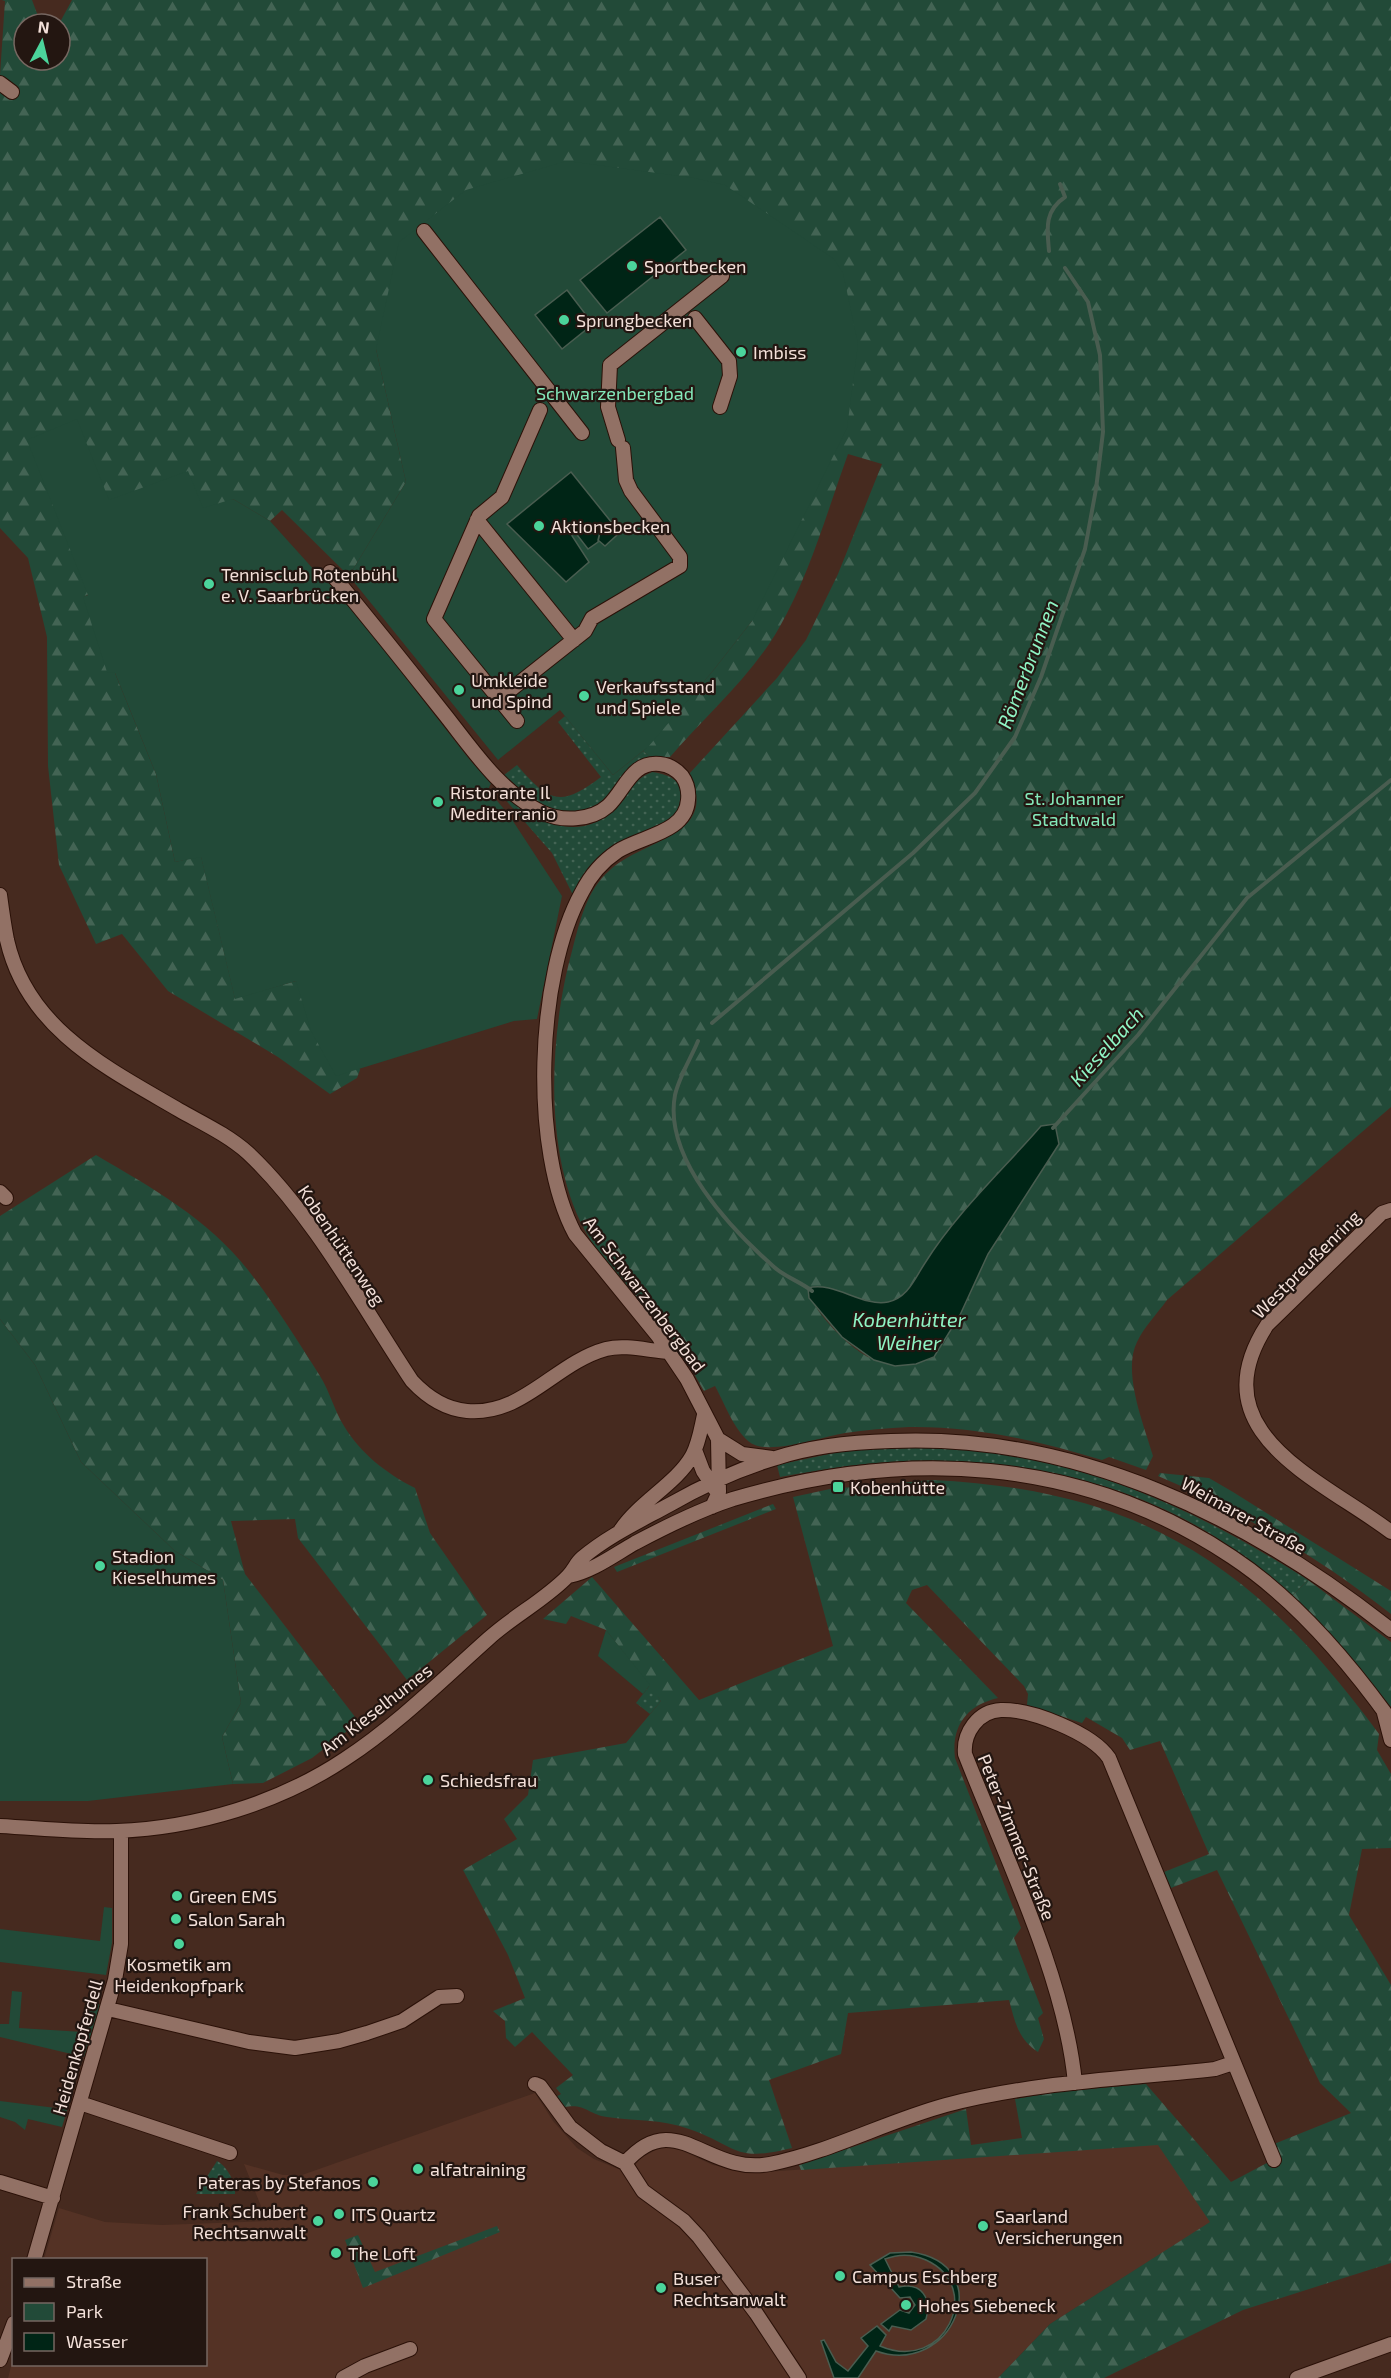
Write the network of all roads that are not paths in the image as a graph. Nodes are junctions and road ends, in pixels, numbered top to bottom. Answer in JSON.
{"nodes":[{"id":1,"x":0,"y":83,"type":"edge"},
{"id":2,"x":12,"y":92,"type":"dead end"},
{"id":3,"x":424,"y":231,"type":"dead end"},
{"id":4,"x":722,"y":276,"type":"dead end"},
{"id":5,"x":695,"y":318,"type":"dead end"},
{"id":6,"x":720,"y":406,"type":"dead end"},
{"id":7,"x":540,"y":410,"type":"dead end"},
{"id":8,"x":582,"y":433,"type":"dead end"},
{"id":9,"x":477,"y":520,"type":"junction"},
{"id":10,"x":330,"y":572,"type":"dead end"},
{"id":11,"x":574,"y":640,"type":"junction"},
{"id":12,"x":499,"y":699,"type":"junction"},
{"id":13,"x":517,"y":722,"type":"dead end"},
{"id":14,"x":0,"y":895,"type":"edge"},
{"id":15,"x":1391,"y":1210,"type":"edge"},
{"id":16,"x":669,"y":1353,"type":"junction"},
{"id":17,"x":704,"y":1414,"type":"junction"},
{"id":18,"x":718,"y":1439,"type":"junction"},
{"id":19,"x":695,"y":1450,"type":"junction"},
{"id":20,"x":773,"y":1458,"type":"junction"},
{"id":21,"x":716,"y":1485,"type":"junction"},
{"id":22,"x":736,"y":1499,"type":"junction"},
{"id":23,"x":712,"y":1507,"type":"junction"},
{"id":24,"x":1391,"y":1532,"type":"edge"},
{"id":25,"x":618,"y":1534,"type":"junction"},
{"id":26,"x":569,"y":1576,"type":"junction"},
{"id":27,"x":1391,"y":1630,"type":"edge"},
{"id":28,"x":1388,"y":1716,"type":"edge"},
{"id":29,"x":1391,"y":1740,"type":"edge"},
{"id":30,"x":0,"y":1826,"type":"edge"},
{"id":31,"x":121,"y":1831,"type":"junction"},
{"id":32,"x":457,"y":1996,"type":"dead end"},
{"id":33,"x":108,"y":2009,"type":"junction"},
{"id":34,"x":1233,"y":2063,"type":"junction"},
{"id":35,"x":1075,"y":2083,"type":"junction"},
{"id":36,"x":535,"y":2084,"type":"dead end"},
{"id":37,"x":80,"y":2103,"type":"junction"},
{"id":38,"x":230,"y":2153,"type":"dead end"},
{"id":39,"x":1274,"y":2160,"type":"dead end"},
{"id":40,"x":625,"y":2163,"type":"junction"},
{"id":41,"x":0,"y":2182,"type":"edge"},
{"id":42,"x":53,"y":2198,"type":"junction"},
{"id":43,"x":34,"y":2258,"type":"edge"},
{"id":44,"x":12,"y":2328,"type":"edge"},
{"id":45,"x":1391,"y":2344,"type":"edge"},
{"id":46,"x":410,"y":2349,"type":"dead end"},
{"id":47,"x":0,"y":2360,"type":"edge"},
{"id":48,"x":343,"y":2378,"type":"edge"},
{"id":49,"x":799,"y":2378,"type":"edge"},
{"id":50,"x":1297,"y":2378,"type":"edge"}],
"edges":[{"from":1,"to":2,"type":"street"},
{"from":3,"to":8,"type":"street"},
{"from":4,"to":11,"type":"street"},
{"from":5,"to":6,"type":"street"},
{"from":7,"to":9,"type":"street"},
{"from":9,"to":11,"type":"street"},
{"from":9,"to":12,"type":"street"},
{"from":10,"to":16,"type":"street","name":"Am Schwarzenbergbad"},
{"from":11,"to":12,"type":"street"},
{"from":12,"to":13,"type":"street"},
{"from":14,"to":16,"type":"street","name":"Kobenhüttenweg"},
{"from":15,"to":24,"type":"street","name":"Westpreußenring"},
{"from":16,"to":17,"type":"street","name":"Am Schwarzenbergbad"},
{"from":17,"to":18,"type":"street","name":"Am Schwarzenbergbad"},
{"from":17,"to":19,"type":"street"},
{"from":18,"to":20,"type":"street"},
{"from":18,"to":21,"type":"street","name":"Am Schwarzenbergbad"},
{"from":19,"to":21,"type":"street"},
{"from":19,"to":25,"type":"street"},
{"from":20,"to":21,"type":"street","name":"Weimarer Straße"},
{"from":20,"to":27,"type":"street","name":"Weimarer Straße"},
{"from":21,"to":22,"type":"street"},
{"from":21,"to":23,"type":"street","name":"Am Schwarzenbergbad"},
{"from":21,"to":25,"type":"street","name":"Weimarer Straße"},
{"from":22,"to":23,"type":"street","name":"Am Kieselhumes"},
{"from":22,"to":28,"type":"street","name":"Am Kieselhumes"},
{"from":23,"to":26,"type":"street","name":"Am Kieselhumes"},
{"from":25,"to":26,"type":"street","name":"Am Kieselhumes"},
{"from":26,"to":31,"type":"street","name":"Am Kieselhumes"},
{"from":28,"to":29,"type":"street"},
{"from":30,"to":31,"type":"street","name":"Am Kieselhumes"},
{"from":31,"to":33,"type":"street","name":"Heidenkopferdell"},
{"from":32,"to":33,"type":"street"},
{"from":33,"to":37,"type":"street","name":"Heidenkopferdell"},
{"from":34,"to":35,"type":"street"},
{"from":34,"to":35,"type":"street","name":"Peter-Zimmer-Straße"},
{"from":34,"to":39,"type":"street","name":"Peter-Zimmer-Straße"},
{"from":35,"to":40,"type":"street"},
{"from":36,"to":40,"type":"street"},
{"from":37,"to":38,"type":"street"},
{"from":37,"to":42,"type":"street","name":"Heidenkopferdell"},
{"from":40,"to":49,"type":"street"},
{"from":41,"to":42,"type":"street"},
{"from":42,"to":43,"type":"street","name":"Heidenkopferdell"},
{"from":44,"to":47,"type":"street"},
{"from":45,"to":50,"type":"street"},
{"from":46,"to":48,"type":"street"}]}
